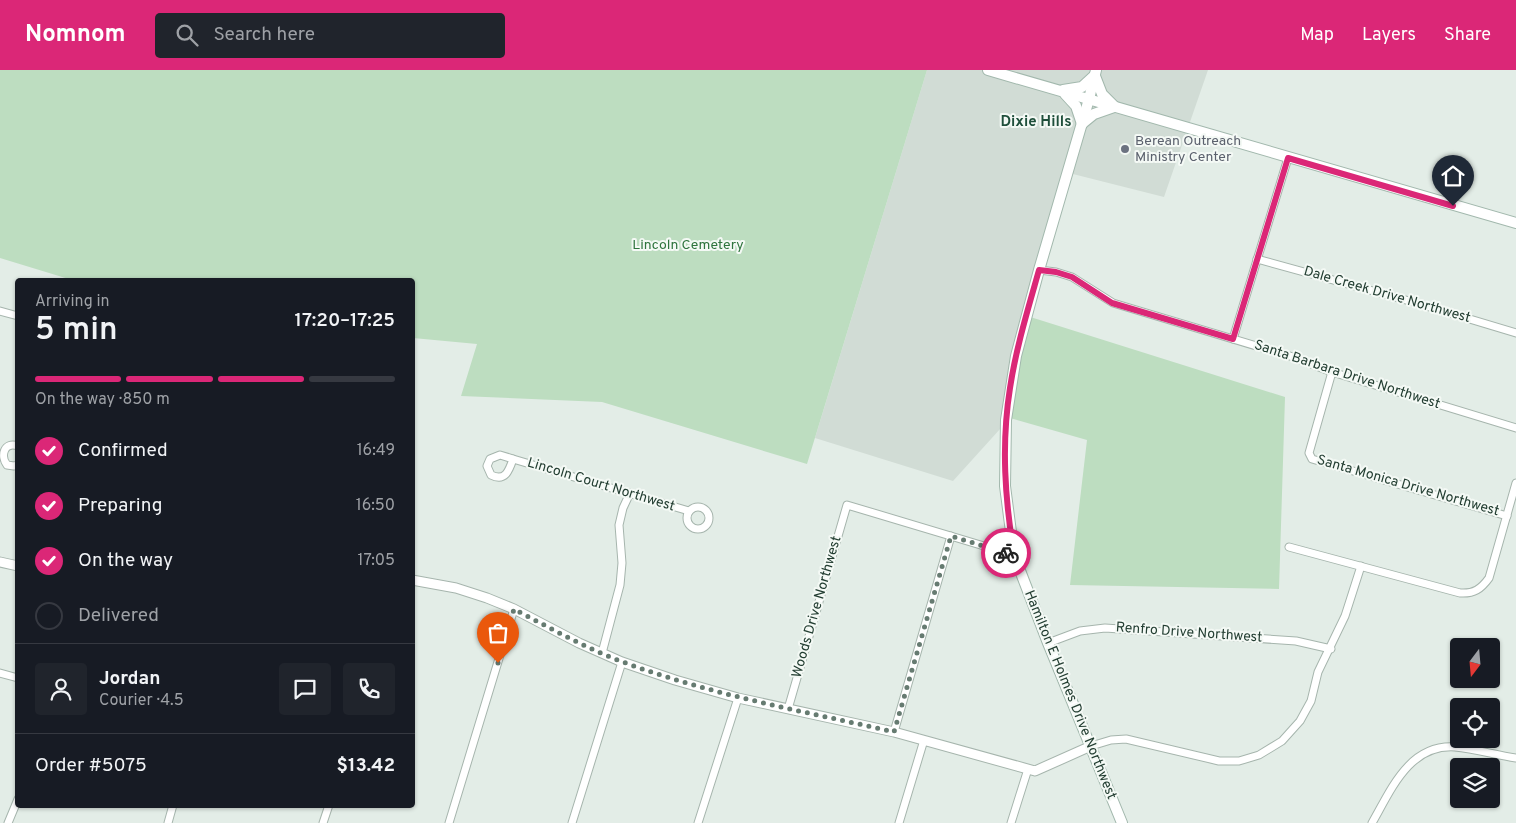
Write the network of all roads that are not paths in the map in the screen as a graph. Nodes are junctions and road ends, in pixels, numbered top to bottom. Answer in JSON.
{"nodes":[{"id":1,"x":988,"y":70,"type":"edge"},
{"id":2,"x":1095,"y":73,"type":"edge"},
{"id":3,"x":1060,"y":91,"type":"junction"},
{"id":4,"x":1089,"y":99,"type":"junction"},
{"id":5,"x":1115,"y":107,"type":"junction"},
{"id":6,"x":1082,"y":124,"type":"junction"},
{"id":7,"x":1288,"y":158,"type":"junction"},
{"id":8,"x":1516,"y":224,"type":"edge"},
{"id":9,"x":1257,"y":259,"type":"junction"},
{"id":10,"x":1039,"y":270,"type":"junction"},
{"id":11,"x":0,"y":312,"type":"edge"},
{"id":12,"x":15,"y":315,"type":"edge"},
{"id":13,"x":1516,"y":333,"type":"edge"},
{"id":14,"x":1233,"y":339,"type":"junction"},
{"id":15,"x":1332,"y":372,"type":"junction"},
{"id":16,"x":1516,"y":428,"type":"edge"},
{"id":17,"x":15,"y":445,"type":"edge"},
{"id":18,"x":513,"y":459,"type":"dead end"},
{"id":19,"x":15,"y":466,"type":"edge"},
{"id":20,"x":1516,"y":483,"type":"edge"},
{"id":21,"x":630,"y":493,"type":"junction"},
{"id":22,"x":688,"y":511,"type":"dead end"},
{"id":23,"x":1507,"y":516,"type":"junction"},
{"id":24,"x":951,"y":536,"type":"junction"},
{"id":25,"x":1289,"y":547,"type":"dead end"},
{"id":26,"x":1014,"y":555,"type":"junction"},
{"id":27,"x":0,"y":562,"type":"edge"},
{"id":28,"x":15,"y":565,"type":"edge"},
{"id":29,"x":1361,"y":566,"type":"junction"},
{"id":30,"x":415,"y":581,"type":"edge"},
{"id":31,"x":514,"y":609,"type":"junction"},
{"id":32,"x":1048,"y":643,"type":"junction"},
{"id":33,"x":1331,"y":649,"type":"junction"},
{"id":34,"x":602,"y":653,"type":"junction"},
{"id":35,"x":622,"y":662,"type":"junction"},
{"id":36,"x":0,"y":673,"type":"edge"},
{"id":37,"x":15,"y":677,"type":"edge"},
{"id":38,"x":738,"y":698,"type":"junction"},
{"id":39,"x":788,"y":708,"type":"junction"},
{"id":40,"x":894,"y":732,"type":"junction"},
{"id":41,"x":924,"y":740,"type":"junction"},
{"id":42,"x":1091,"y":746,"type":"junction"},
{"id":43,"x":1516,"y":758,"type":"edge"},
{"id":44,"x":1028,"y":769,"type":"junction"},
{"id":45,"x":15,"y":806,"type":"edge"},
{"id":46,"x":172,"y":808,"type":"edge"},
{"id":47,"x":328,"y":808,"type":"edge"},
{"id":48,"x":8,"y":823,"type":"edge"},
{"id":49,"x":168,"y":823,"type":"edge"},
{"id":50,"x":323,"y":823,"type":"edge"},
{"id":51,"x":449,"y":823,"type":"edge"},
{"id":52,"x":572,"y":823,"type":"edge"},
{"id":53,"x":698,"y":823,"type":"edge"},
{"id":54,"x":899,"y":823,"type":"edge"},
{"id":55,"x":1011,"y":823,"type":"edge"},
{"id":56,"x":1122,"y":823,"type":"edge"},
{"id":57,"x":1372,"y":823,"type":"edge"}],
"edges":[{"from":1,"to":3,"type":"main road"},
{"from":2,"to":3,"type":"main road"},
{"from":2,"to":4,"type":"main road","name":"Hamilton E Holmes Drive Northwest"},
{"from":2,"to":5,"type":"main road"},
{"from":3,"to":4,"type":"main road"},
{"from":3,"to":6,"type":"main road"},
{"from":4,"to":5,"type":"main road"},
{"from":4,"to":6,"type":"main road","name":"Hamilton E Holmes Drive Northwest"},
{"from":5,"to":6,"type":"main road"},
{"from":5,"to":7,"type":"main road"},
{"from":6,"to":10,"type":"main road","name":"Hamilton E Holmes Drive Northwest"},
{"from":7,"to":8,"type":"main road"},
{"from":7,"to":9,"type":"street"},
{"from":9,"to":13,"type":"street","name":"Dale Creek Drive Northwest"},
{"from":9,"to":14,"type":"street"},
{"from":10,"to":14,"type":"street","name":"Santa Barbara Drive Northwest"},
{"from":10,"to":26,"type":"main road","name":"Hamilton E Holmes Drive Northwest"},
{"from":11,"to":12,"type":"street"},
{"from":14,"to":15,"type":"street","name":"Santa Barbara Drive Northwest"},
{"from":15,"to":16,"type":"street","name":"Santa Barbara Drive Northwest"},
{"from":15,"to":23,"type":"street","name":"Santa Monica Drive Northwest"},
{"from":17,"to":19,"type":"street"},
{"from":18,"to":21,"type":"street","name":"Lincoln Court Northwest"},
{"from":20,"to":23,"type":"street"},
{"from":21,"to":22,"type":"street","name":"Lincoln Court Northwest"},
{"from":21,"to":34,"type":"street"},
{"from":23,"to":29,"type":"street"},
{"from":24,"to":26,"type":"street"},
{"from":24,"to":39,"type":"street","name":"Woods Drive Northwest"},
{"from":24,"to":40,"type":"street"},
{"from":25,"to":29,"type":"street"},
{"from":26,"to":32,"type":"main road","name":"Hamilton E Holmes Drive Northwest"},
{"from":27,"to":28,"type":"street"},
{"from":29,"to":33,"type":"street"},
{"from":30,"to":31,"type":"street"},
{"from":31,"to":34,"type":"street"},
{"from":31,"to":51,"type":"street"},
{"from":32,"to":33,"type":"street","name":"Renfro Drive Northwest"},
{"from":32,"to":42,"type":"main road","name":"Hamilton E Holmes Drive Northwest"},
{"from":33,"to":42,"type":"street"},
{"from":34,"to":35,"type":"street"},
{"from":35,"to":38,"type":"street"},
{"from":35,"to":52,"type":"street"},
{"from":36,"to":37,"type":"street"},
{"from":38,"to":39,"type":"street"},
{"from":38,"to":53,"type":"street"},
{"from":39,"to":40,"type":"street"},
{"from":40,"to":41,"type":"street"},
{"from":41,"to":44,"type":"street"},
{"from":41,"to":54,"type":"street"},
{"from":42,"to":44,"type":"street"},
{"from":42,"to":56,"type":"main road","name":"Hamilton E Holmes Drive Northwest"},
{"from":43,"to":57,"type":"street"},
{"from":44,"to":55,"type":"street"},
{"from":45,"to":48,"type":"street"},
{"from":46,"to":49,"type":"street"},
{"from":47,"to":50,"type":"street"}]}
